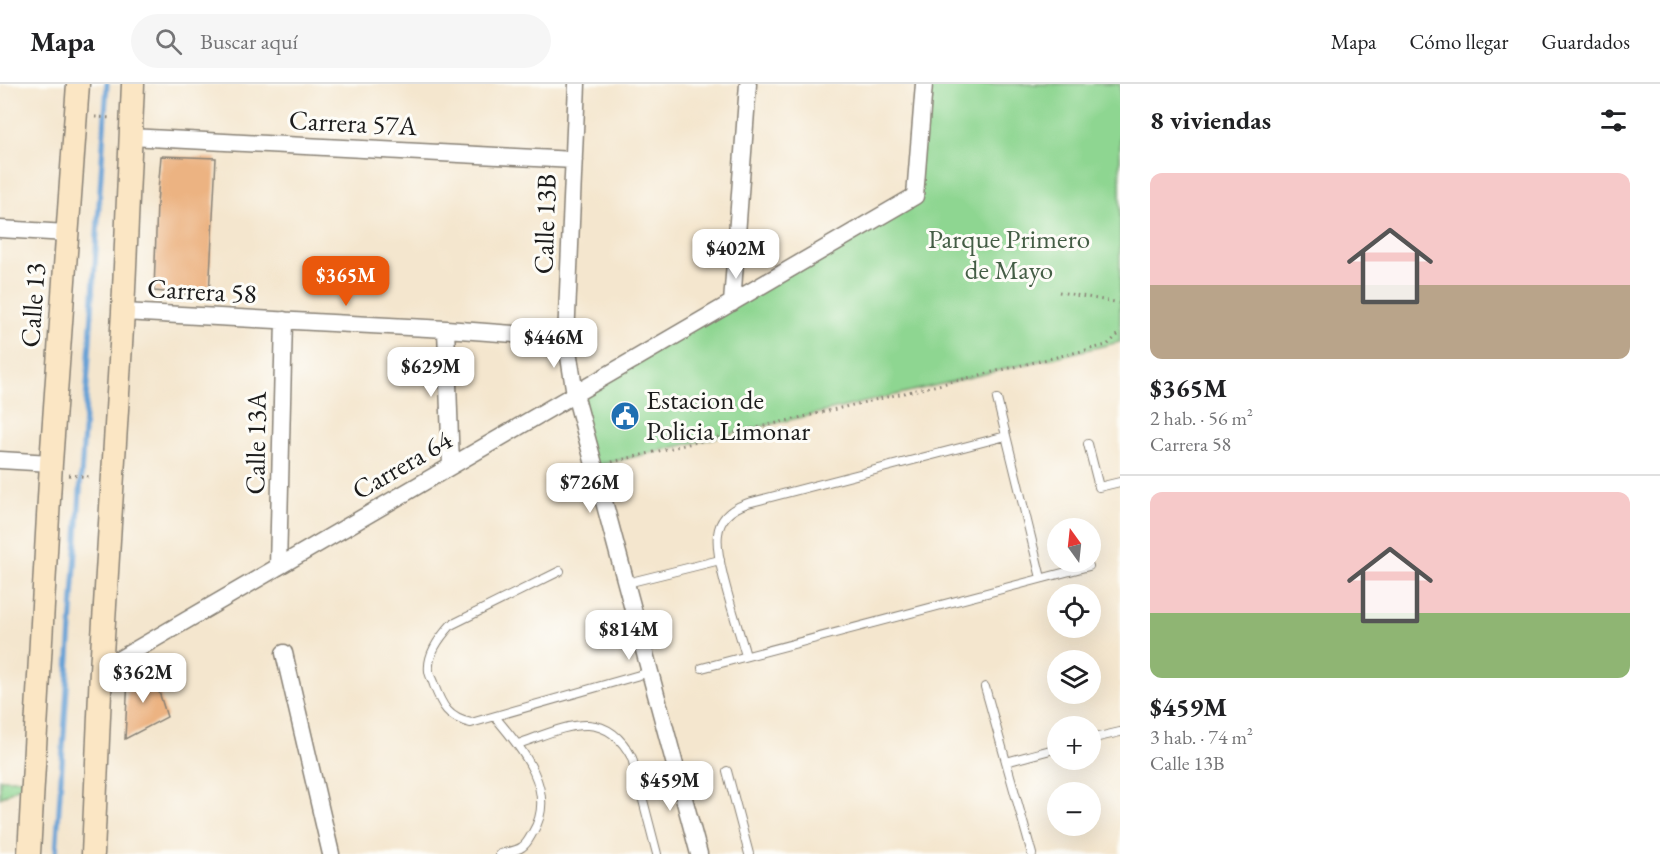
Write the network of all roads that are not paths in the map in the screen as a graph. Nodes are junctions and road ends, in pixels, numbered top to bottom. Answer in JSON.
{"nodes":[{"id":1,"x":78,"y":84,"type":"edge"},
{"id":2,"x":133,"y":84,"type":"edge"},
{"id":3,"x":577,"y":84,"type":"edge"},
{"id":4,"x":748,"y":84,"type":"edge"},
{"id":5,"x":924,"y":84,"type":"edge"},
{"id":6,"x":125,"y":128,"type":"junction"},
{"id":7,"x":574,"y":160,"type":"junction"},
{"id":8,"x":0,"y":230,"type":"edge"},
{"id":9,"x":67,"y":233,"type":"junction"},
{"id":10,"x":732,"y":303,"type":"junction"},
{"id":11,"x":123,"y":312,"type":"junction"},
{"id":12,"x":284,"y":321,"type":"junction"},
{"id":13,"x":446,"y":329,"type":"junction"},
{"id":14,"x":566,"y":338,"type":"junction"},
{"id":15,"x":575,"y":394,"type":"junction"},
{"id":16,"x":997,"y":399,"type":"dead end"},
{"id":17,"x":1006,"y":436,"type":"junction"},
{"id":18,"x":1088,"y":444,"type":"dead end"},
{"id":19,"x":0,"y":460,"type":"edge"},
{"id":20,"x":452,"y":466,"type":"junction"},
{"id":21,"x":60,"y":469,"type":"junction"},
{"id":22,"x":1120,"y":482,"type":"edge"},
{"id":23,"x":720,"y":560,"type":"junction"},
{"id":24,"x":278,"y":567,"type":"junction"},
{"id":25,"x":560,"y":571,"type":"dead end"},
{"id":26,"x":1065,"y":572,"type":"edge"},
{"id":27,"x":1041,"y":578,"type":"junction"},
{"id":28,"x":627,"y":583,"type":"junction"},
{"id":29,"x":284,"y":653,"type":"dead end"},
{"id":30,"x":746,"y":656,"type":"junction"},
{"id":31,"x":702,"y":668,"type":"dead end"},
{"id":32,"x":101,"y":670,"type":"junction"},
{"id":33,"x":650,"y":672,"type":"junction"},
{"id":34,"x":985,"y":687,"type":"dead end"},
{"id":35,"x":496,"y":718,"type":"junction"},
{"id":36,"x":1120,"y":732,"type":"edge"},
{"id":37,"x":1101,"y":736,"type":"edge"},
{"id":38,"x":518,"y":744,"type":"junction"},
{"id":39,"x":1047,"y":751,"type":"edge"},
{"id":40,"x":1006,"y":762,"type":"junction"},
{"id":41,"x":727,"y":771,"type":"dead end"},
{"id":42,"x":29,"y":854,"type":"edge"},
{"id":43,"x":93,"y":854,"type":"edge"},
{"id":44,"x":331,"y":854,"type":"edge"},
{"id":45,"x":500,"y":854,"type":"edge"},
{"id":46,"x":657,"y":854,"type":"edge"},
{"id":47,"x":699,"y":854,"type":"edge"},
{"id":48,"x":749,"y":854,"type":"edge"},
{"id":49,"x":1032,"y":854,"type":"edge"}],
"edges":[{"from":1,"to":9,"type":"main road","name":"Calle 13"},
{"from":2,"to":6,"type":"main road"},
{"from":3,"to":7,"type":"street","name":"Calle 13B"},
{"from":4,"to":10,"type":"street"},
{"from":5,"to":10,"type":"street","name":"Carrera 64"},
{"from":6,"to":7,"type":"street","name":"Carrera 57A"},
{"from":6,"to":11,"type":"main road"},
{"from":7,"to":14,"type":"street","name":"Calle 13B"},
{"from":8,"to":9,"type":"street"},
{"from":9,"to":21,"type":"main road","name":"Calle 13"},
{"from":10,"to":15,"type":"street","name":"Carrera 64"},
{"from":11,"to":12,"type":"street","name":"Carrera 58"},
{"from":11,"to":32,"type":"main road"},
{"from":12,"to":13,"type":"street","name":"Carrera 58"},
{"from":12,"to":24,"type":"street","name":"Calle 13A"},
{"from":13,"to":14,"type":"street","name":"Carrera 58"},
{"from":13,"to":20,"type":"street"},
{"from":14,"to":15,"type":"street","name":"Calle 13B"},
{"from":15,"to":20,"type":"street","name":"Carrera 64"},
{"from":15,"to":28,"type":"street","name":"Calle 13B"},
{"from":16,"to":17,"type":"lane"},
{"from":17,"to":23,"type":"lane"},
{"from":17,"to":27,"type":"lane"},
{"from":18,"to":22,"type":"lane"},
{"from":19,"to":21,"type":"street"},
{"from":20,"to":24,"type":"street","name":"Carrera 64"},
{"from":21,"to":42,"type":"main road","name":"Calle 13"},
{"from":23,"to":28,"type":"lane"},
{"from":23,"to":30,"type":"lane"},
{"from":24,"to":32,"type":"street","name":"Carrera 64"},
{"from":25,"to":35,"type":"lane"},
{"from":26,"to":27,"type":"lane"},
{"from":27,"to":30,"type":"lane"},
{"from":28,"to":33,"type":"street","name":"Calle 13B"},
{"from":29,"to":44,"type":"street"},
{"from":30,"to":31,"type":"lane"},
{"from":32,"to":43,"type":"main road"},
{"from":33,"to":35,"type":"lane"},
{"from":33,"to":47,"type":"street","name":"Calle 13B"},
{"from":34,"to":40,"type":"lane"},
{"from":35,"to":38,"type":"lane"},
{"from":36,"to":37,"type":"lane"},
{"from":38,"to":45,"type":"lane"},
{"from":38,"to":46,"type":"lane"},
{"from":39,"to":40,"type":"lane"},
{"from":40,"to":49,"type":"lane"},
{"from":41,"to":48,"type":"lane"}]}
